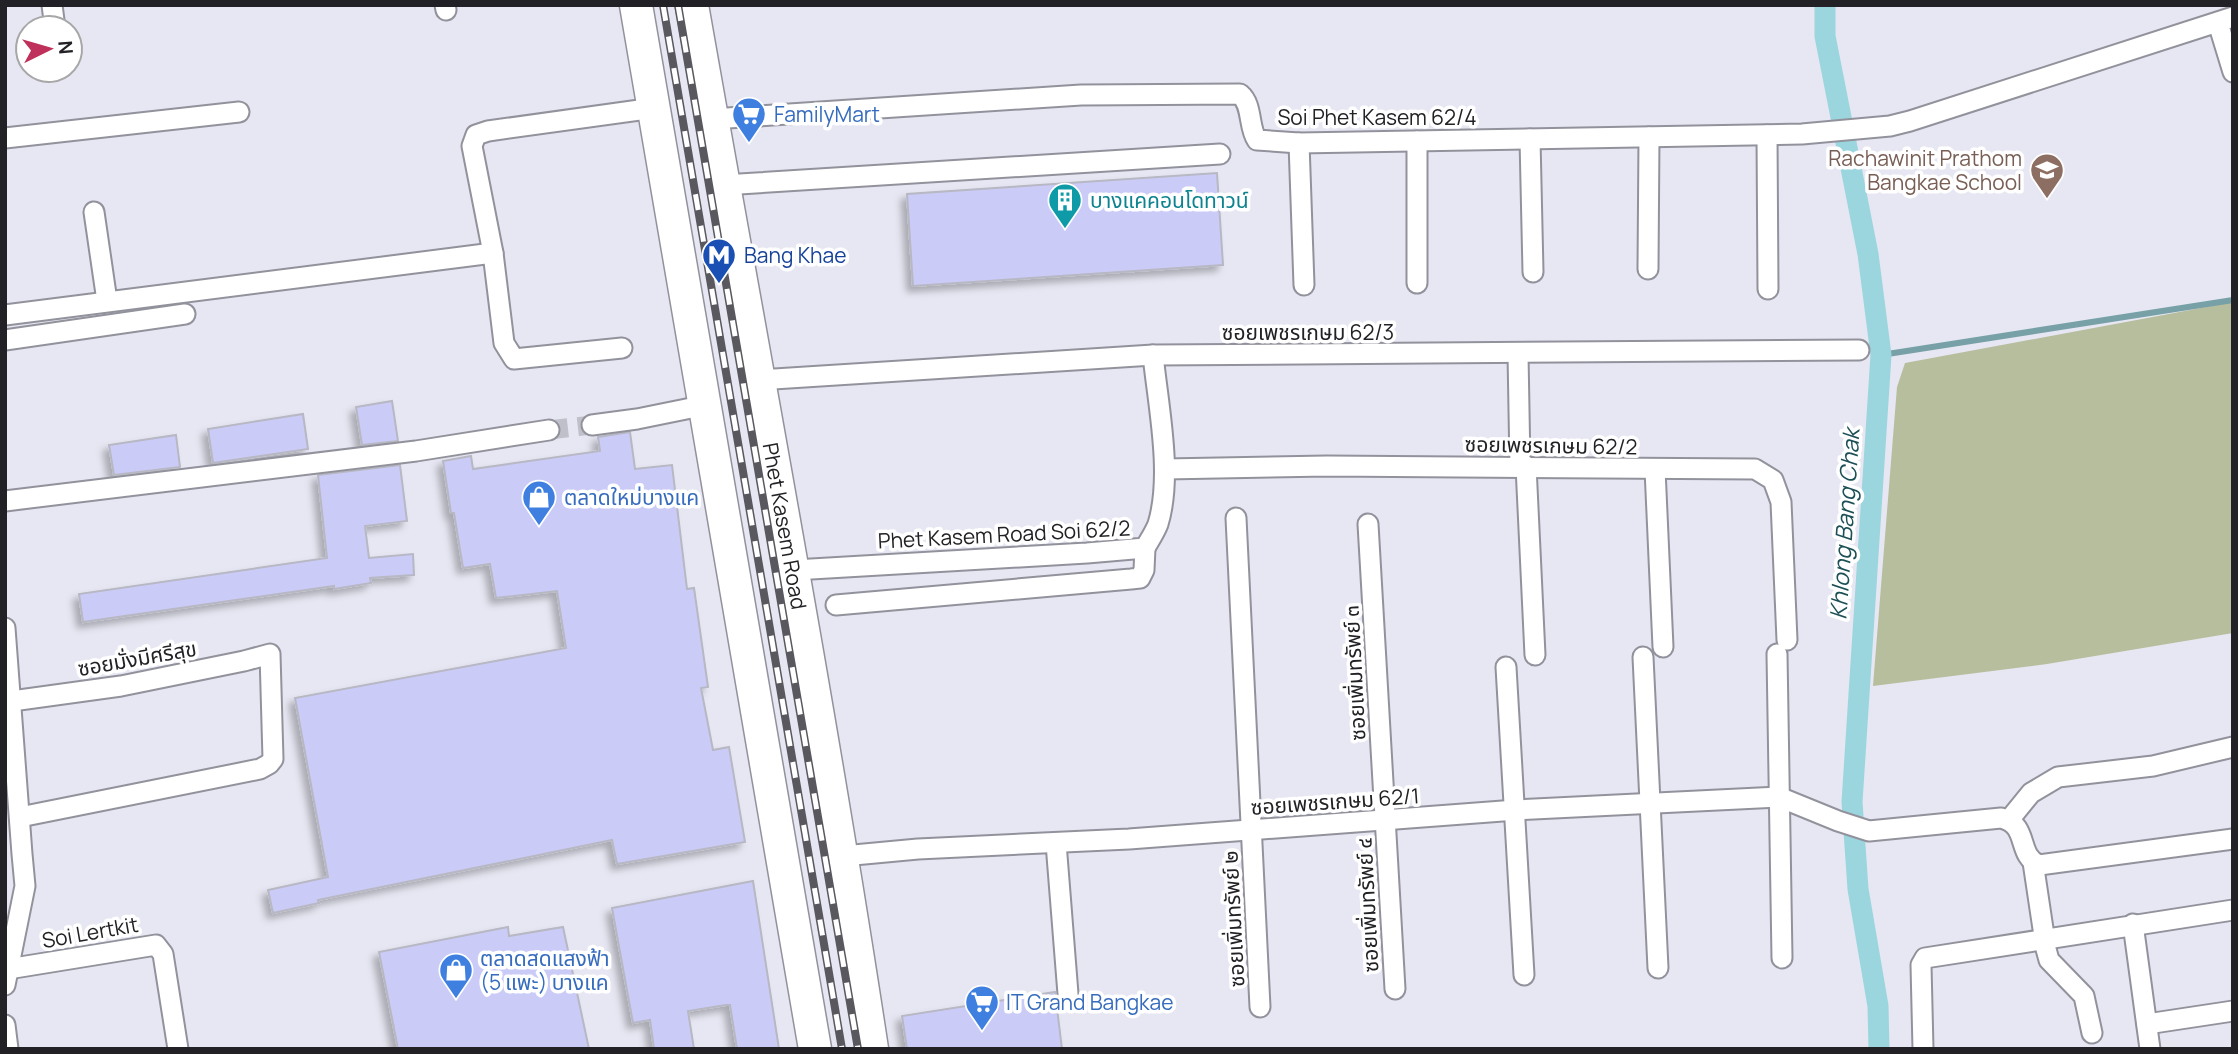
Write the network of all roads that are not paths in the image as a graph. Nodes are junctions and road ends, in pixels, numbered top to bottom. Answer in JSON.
{"nodes":[{"id":1,"x":636,"y":5,"type":"edge"},
{"id":2,"x":692,"y":5,"type":"edge"},
{"id":3,"x":2225,"y":20,"type":"edge"},
{"id":4,"x":2233,"y":72,"type":"edge"},
{"id":5,"x":654,"y":108,"type":"junction"},
{"id":6,"x":239,"y":112,"type":"dead end"},
{"id":7,"x":712,"y":119,"type":"junction"},
{"id":8,"x":1767,"y":135,"type":"junction"},
{"id":9,"x":1649,"y":137,"type":"junction"},
{"id":10,"x":5,"y":138,"type":"edge"},
{"id":11,"x":1530,"y":139,"type":"junction"},
{"id":12,"x":1417,"y":141,"type":"junction"},
{"id":13,"x":1299,"y":143,"type":"junction"},
{"id":14,"x":1220,"y":154,"type":"dead end"},
{"id":15,"x":723,"y":185,"type":"junction"},
{"id":16,"x":94,"y":212,"type":"dead end"},
{"id":17,"x":493,"y":253,"type":"junction"},
{"id":18,"x":1648,"y":269,"type":"dead end"},
{"id":19,"x":1533,"y":272,"type":"dead end"},
{"id":20,"x":1417,"y":283,"type":"dead end"},
{"id":21,"x":1304,"y":285,"type":"dead end"},
{"id":22,"x":1768,"y":289,"type":"dead end"},
{"id":23,"x":107,"y":301,"type":"junction"},
{"id":24,"x":5,"y":314,"type":"edge"},
{"id":25,"x":185,"y":314,"type":"dead end"},
{"id":26,"x":5,"y":340,"type":"edge"},
{"id":27,"x":622,"y":348,"type":"dead end"},
{"id":28,"x":1859,"y":350,"type":"dead end"},
{"id":29,"x":1518,"y":354,"type":"junction"},
{"id":30,"x":1153,"y":355,"type":"junction"},
{"id":31,"x":758,"y":380,"type":"junction"},
{"id":32,"x":706,"y":405,"type":"junction"},
{"id":33,"x":592,"y":425,"type":"tunnel mouth"},
{"id":34,"x":549,"y":430,"type":"tunnel mouth"},
{"id":35,"x":1523,"y":466,"type":"junction"},
{"id":36,"x":1655,"y":469,"type":"junction"},
{"id":37,"x":1164,"y":470,"type":"junction"},
{"id":38,"x":5,"y":501,"type":"edge"},
{"id":39,"x":1236,"y":518,"type":"dead end"},
{"id":40,"x":1368,"y":524,"type":"dead end"},
{"id":41,"x":1145,"y":548,"type":"junction"},
{"id":42,"x":1087,"y":554,"type":"junction"},
{"id":43,"x":1020,"y":556,"type":"junction"},
{"id":44,"x":793,"y":570,"type":"junction"},
{"id":45,"x":1092,"y":583,"type":"junction"},
{"id":46,"x":1023,"y":589,"type":"junction"},
{"id":47,"x":836,"y":605,"type":"dead end"},
{"id":48,"x":5,"y":628,"type":"edge"},
{"id":49,"x":1664,"y":647,"type":"dead end"},
{"id":50,"x":1535,"y":655,"type":"dead end"},
{"id":51,"x":1643,"y":657,"type":"dead end"},
{"id":52,"x":1506,"y":667,"type":"dead end"},
{"id":53,"x":12,"y":701,"type":"junction"},
{"id":54,"x":2233,"y":747,"type":"edge"},
{"id":55,"x":10,"y":756,"type":"edge"},
{"id":56,"x":1779,"y":797,"type":"junction"},
{"id":57,"x":1650,"y":802,"type":"junction"},
{"id":58,"x":1516,"y":810,"type":"junction"},
{"id":59,"x":20,"y":817,"type":"junction"},
{"id":60,"x":1385,"y":820,"type":"junction"},
{"id":61,"x":2009,"y":820,"type":"junction"},
{"id":62,"x":1251,"y":830,"type":"junction"},
{"id":63,"x":2233,"y":839,"type":"edge"},
{"id":64,"x":1056,"y":843,"type":"junction"},
{"id":65,"x":843,"y":856,"type":"junction"},
{"id":66,"x":2033,"y":862,"type":"junction"},
{"id":67,"x":2233,"y":910,"type":"edge"},
{"id":68,"x":2133,"y":924,"type":"junction"},
{"id":69,"x":2045,"y":940,"type":"junction"},
{"id":70,"x":1782,"y":958,"type":"dead end"},
{"id":71,"x":1658,"y":968,"type":"dead end"},
{"id":72,"x":1524,"y":975,"type":"dead end"},
{"id":73,"x":7,"y":977,"type":"edge"},
{"id":74,"x":1395,"y":989,"type":"dead end"},
{"id":75,"x":1068,"y":994,"type":"dead end"},
{"id":76,"x":1260,"y":1007,"type":"dead end"},
{"id":77,"x":2233,"y":1011,"type":"edge"},
{"id":78,"x":2147,"y":1024,"type":"junction"},
{"id":79,"x":5,"y":1025,"type":"edge"},
{"id":80,"x":2092,"y":1033,"type":"dead end"},
{"id":81,"x":8,"y":1049,"type":"edge"},
{"id":82,"x":177,"y":1049,"type":"edge"},
{"id":83,"x":815,"y":1049,"type":"edge"},
{"id":84,"x":872,"y":1049,"type":"edge"},
{"id":85,"x":1923,"y":1049,"type":"edge"},
{"id":86,"x":2150,"y":1049,"type":"edge"}],
"edges":[{"from":1,"to":5,"type":"main road"},
{"from":2,"to":7,"type":"main road","name":"Phet Kasem Road"},
{"from":3,"to":4,"type":"street"},
{"from":3,"to":8,"type":"street","name":"Soi Phet Kasem 62/4"},
{"from":5,"to":17,"type":"street"},
{"from":5,"to":32,"type":"main road"},
{"from":6,"to":10,"type":"street"},
{"from":7,"to":13,"type":"street","name":"Soi Phet Kasem 62/4"},
{"from":7,"to":15,"type":"main road","name":"Phet Kasem Road"},
{"from":8,"to":9,"type":"street","name":"Soi Phet Kasem 62/4"},
{"from":8,"to":22,"type":"street"},
{"from":9,"to":11,"type":"street","name":"Soi Phet Kasem 62/4"},
{"from":9,"to":18,"type":"street"},
{"from":11,"to":12,"type":"street","name":"Soi Phet Kasem 62/4"},
{"from":11,"to":19,"type":"street"},
{"from":12,"to":13,"type":"street","name":"Soi Phet Kasem 62/4"},
{"from":12,"to":20,"type":"street"},
{"from":13,"to":21,"type":"street"},
{"from":14,"to":15,"type":"street"},
{"from":15,"to":31,"type":"main road","name":"Phet Kasem Road"},
{"from":16,"to":23,"type":"street"},
{"from":17,"to":23,"type":"street"},
{"from":17,"to":27,"type":"street"},
{"from":23,"to":24,"type":"street"},
{"from":25,"to":26,"type":"street"},
{"from":28,"to":29,"type":"street","name":"ซอยเพชรเกษม 62/3"},
{"from":29,"to":30,"type":"street","name":"ซอยเพชรเกษม 62/3"},
{"from":29,"to":35,"type":"street"},
{"from":30,"to":31,"type":"street","name":"ซอยเพชรเกษม 62/3"},
{"from":30,"to":37,"type":"street","name":"Phet Kasem Road Soi 62/2"},
{"from":31,"to":44,"type":"main road","name":"Phet Kasem Road"},
{"from":32,"to":33,"type":"street"},
{"from":32,"to":83,"type":"main road"},
{"from":34,"to":38,"type":"street"},
{"from":35,"to":36,"type":"street","name":"ซอยเพชรเกษม 62/2"},
{"from":35,"to":37,"type":"street","name":"ซอยเพชรเกษม 62/2"},
{"from":35,"to":50,"type":"street"},
{"from":36,"to":49,"type":"street"},
{"from":36,"to":56,"type":"street","name":"ซอยเพชรเกษม 62/2"},
{"from":37,"to":41,"type":"street","name":"Phet Kasem Road Soi 62/2"},
{"from":39,"to":62,"type":"street","name":"ซอยเพิ่มทรัพย์ ๒"},
{"from":40,"to":60,"type":"street","name":"ซอยเพิ่มทรัพย์ ๓"},
{"from":41,"to":42,"type":"street","name":"Phet Kasem Road Soi 62/2"},
{"from":41,"to":45,"type":"street"},
{"from":42,"to":43,"type":"street","name":"Phet Kasem Road Soi 62/2"},
{"from":42,"to":45,"type":"street"},
{"from":43,"to":44,"type":"street","name":"Phet Kasem Road Soi 62/2"},
{"from":43,"to":46,"type":"street"},
{"from":44,"to":65,"type":"main road","name":"Phet Kasem Road"},
{"from":45,"to":46,"type":"street"},
{"from":46,"to":47,"type":"street"},
{"from":48,"to":53,"type":"street"},
{"from":51,"to":57,"type":"street"},
{"from":52,"to":58,"type":"street"},
{"from":53,"to":55,"type":"street"},
{"from":53,"to":59,"type":"street","name":"ซอยมั่งมีศรีสุข"},
{"from":54,"to":61,"type":"street"},
{"from":55,"to":59,"type":"street"},
{"from":56,"to":57,"type":"street","name":"ซอยเพชรเกษม 62/1"},
{"from":56,"to":61,"type":"street","name":"ซอยเพชรเกษม 62/1"},
{"from":56,"to":70,"type":"street","name":"ซอยเพชรเกษม 62/2"},
{"from":57,"to":58,"type":"street","name":"ซอยเพชรเกษม 62/1"},
{"from":57,"to":71,"type":"street"},
{"from":58,"to":60,"type":"street","name":"ซอยเพชรเกษม 62/1"},
{"from":58,"to":72,"type":"street"},
{"from":59,"to":73,"type":"street"},
{"from":60,"to":62,"type":"street","name":"ซอยเพชรเกษม 62/1"},
{"from":60,"to":74,"type":"street","name":"ซอยเพิ่มทรัพย์ ๔"},
{"from":61,"to":66,"type":"street"},
{"from":62,"to":64,"type":"street","name":"ซอยเพชรเกษม 62/1"},
{"from":62,"to":76,"type":"street","name":"ซอยเพิ่มทรัพย์ ๒"},
{"from":63,"to":66,"type":"street"},
{"from":64,"to":65,"type":"street","name":"ซอยเพชรเกษม 62/1"},
{"from":64,"to":75,"type":"street"},
{"from":65,"to":84,"type":"main road","name":"Phet Kasem Road"},
{"from":66,"to":69,"type":"street"},
{"from":67,"to":68,"type":"street"},
{"from":68,"to":69,"type":"street"},
{"from":68,"to":78,"type":"street"},
{"from":69,"to":80,"type":"street"},
{"from":69,"to":85,"type":"street"},
{"from":73,"to":82,"type":"street","name":"Soi Lertkit"},
{"from":77,"to":78,"type":"street"},
{"from":78,"to":86,"type":"street"},
{"from":79,"to":81,"type":"street"}]}
